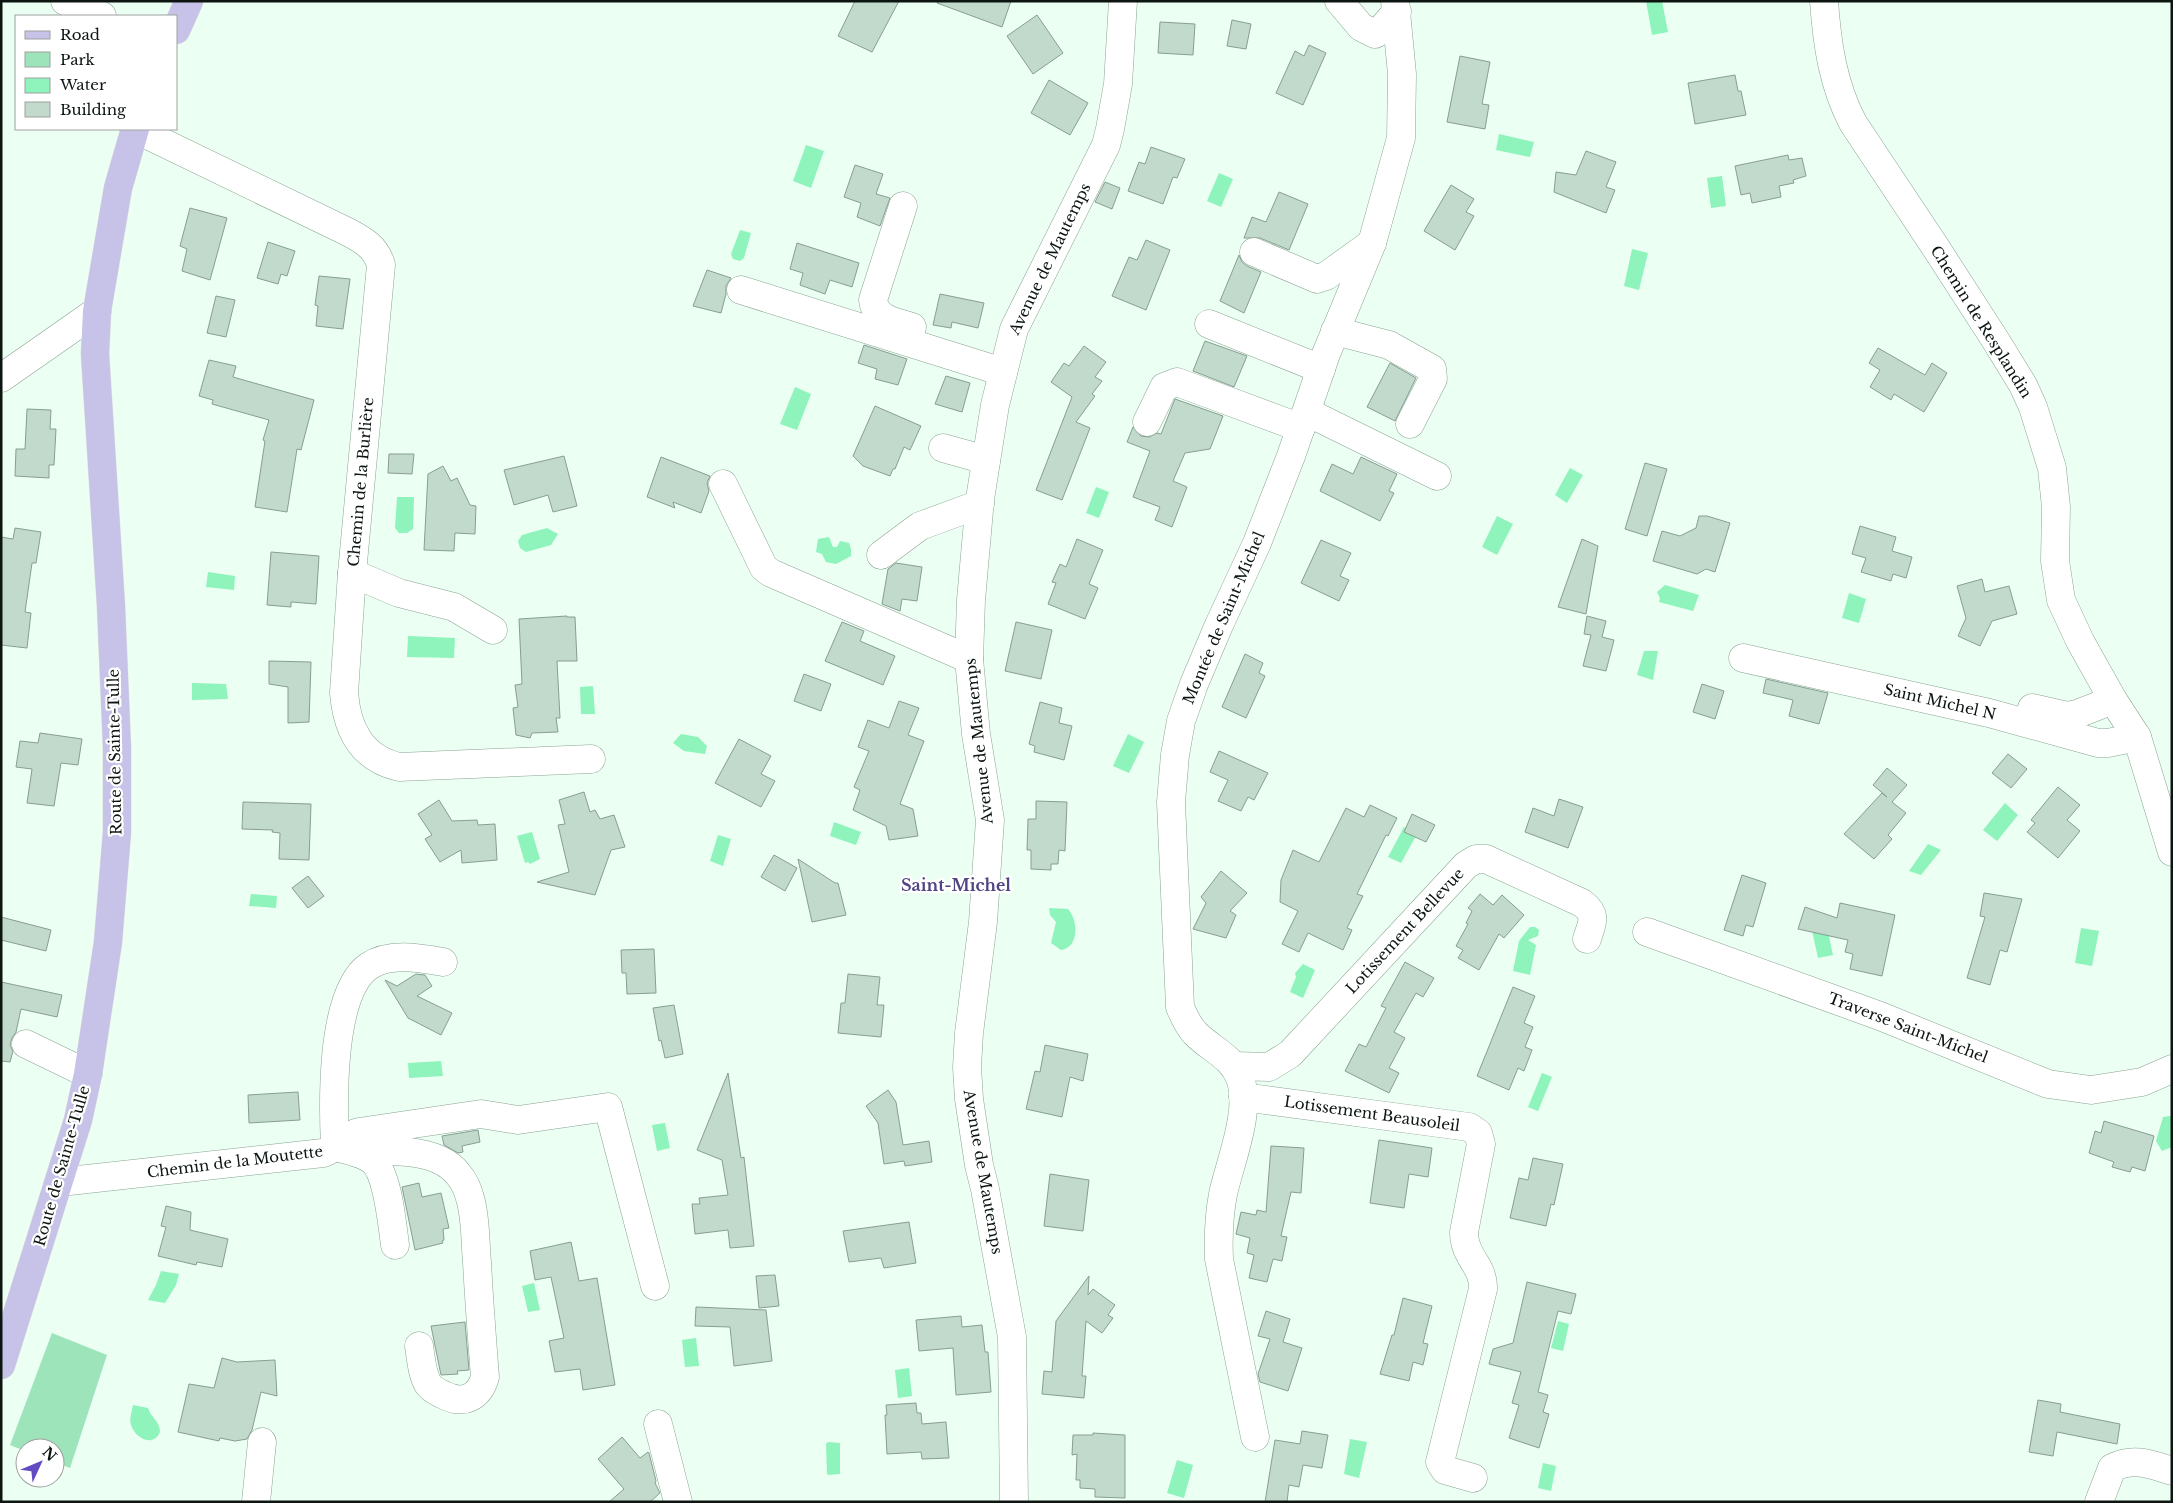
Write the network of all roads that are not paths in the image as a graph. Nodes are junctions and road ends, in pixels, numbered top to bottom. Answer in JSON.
{"nodes":[{"id":1,"x":66,"y":1,"type":"edge"},
{"id":2,"x":189,"y":1,"type":"edge"},
{"id":3,"x":1123,"y":1,"type":"edge"},
{"id":4,"x":1339,"y":1,"type":"edge"},
{"id":5,"x":1824,"y":1,"type":"edge"},
{"id":6,"x":1396,"y":6,"type":"edge"},
{"id":7,"x":100,"y":15,"type":"edge"},
{"id":8,"x":178,"y":26,"type":"edge"},
{"id":9,"x":135,"y":130,"type":"edge"},
{"id":10,"x":137,"y":130,"type":"edge"},
{"id":11,"x":903,"y":206,"type":"dead end"},
{"id":12,"x":1372,"y":243,"type":"junction"},
{"id":13,"x":1254,"y":252,"type":"dead end"},
{"id":14,"x":740,"y":290,"type":"dead end"},
{"id":15,"x":97,"y":311,"type":"junction"},
{"id":16,"x":1249,"y":323,"type":"dead end"},
{"id":17,"x":1209,"y":324,"type":"dead end"},
{"id":18,"x":1328,"y":352,"type":"junction"},
{"id":19,"x":1004,"y":366,"type":"junction"},
{"id":20,"x":1,"y":378,"type":"edge"},
{"id":21,"x":1304,"y":420,"type":"junction"},
{"id":22,"x":1147,"y":422,"type":"dead end"},
{"id":23,"x":1410,"y":424,"type":"dead end"},
{"id":24,"x":943,"y":448,"type":"dead end"},
{"id":25,"x":986,"y":460,"type":"junction"},
{"id":26,"x":1437,"y":476,"type":"dead end"},
{"id":27,"x":723,"y":484,"type":"dead end"},
{"id":28,"x":980,"y":504,"type":"junction"},
{"id":29,"x":881,"y":555,"type":"dead end"},
{"id":30,"x":352,"y":573,"type":"junction"},
{"id":31,"x":493,"y":630,"type":"dead end"},
{"id":32,"x":1743,"y":658,"type":"dead end"},
{"id":33,"x":969,"y":659,"type":"junction"},
{"id":34,"x":1885,"y":674,"type":"dead end"},
{"id":35,"x":2113,"y":700,"type":"junction"},
{"id":36,"x":2136,"y":737,"type":"junction"},
{"id":37,"x":591,"y":759,"type":"dead end"},
{"id":38,"x":2172,"y":852,"type":"edge"},
{"id":39,"x":1647,"y":932,"type":"dead end"},
{"id":40,"x":1587,"y":939,"type":"dead end"},
{"id":41,"x":443,"y":962,"type":"dead end"},
{"id":42,"x":26,"y":1044,"type":"dead end"},
{"id":43,"x":1235,"y":1066,"type":"junction"},
{"id":44,"x":2172,"y":1069,"type":"edge"},
{"id":45,"x":88,"y":1074,"type":"junction"},
{"id":46,"x":1244,"y":1097,"type":"junction"},
{"id":47,"x":346,"y":1150,"type":"junction"},
{"id":48,"x":60,"y":1182,"type":"junction"},
{"id":49,"x":396,"y":1245,"type":"dead end"},
{"id":50,"x":655,"y":1286,"type":"dead end"},
{"id":51,"x":419,"y":1346,"type":"dead end"},
{"id":52,"x":1,"y":1365,"type":"edge"},
{"id":53,"x":658,"y":1424,"type":"dead end"},
{"id":54,"x":1255,"y":1437,"type":"dead end"},
{"id":55,"x":262,"y":1442,"type":"dead end"},
{"id":56,"x":2172,"y":1471,"type":"edge"},
{"id":57,"x":1473,"y":1478,"type":"dead end"},
{"id":58,"x":256,"y":1502,"type":"edge"},
{"id":59,"x":678,"y":1502,"type":"edge"},
{"id":60,"x":1014,"y":1502,"type":"edge"},
{"id":61,"x":2099,"y":1502,"type":"edge"}],
"edges":[{"from":1,"to":7,"type":"street"},
{"from":2,"to":8,"type":"main road"},
{"from":3,"to":19,"type":"street","name":"Avenue de Mautemps"},
{"from":4,"to":6,"type":"street"},
{"from":5,"to":35,"type":"street","name":"Chemin de Resplandin"},
{"from":6,"to":12,"type":"street","name":"Montée de Saint-Michel"},
{"from":9,"to":15,"type":"main road","name":"Route de Sainte-Tulle"},
{"from":10,"to":30,"type":"street","name":"Chemin de la Burlière"},
{"from":11,"to":19,"type":"street"},
{"from":12,"to":13,"type":"street"},
{"from":12,"to":18,"type":"street","name":"Montée de Saint-Michel"},
{"from":14,"to":19,"type":"street"},
{"from":15,"to":20,"type":"street"},
{"from":15,"to":45,"type":"main road","name":"Route de Sainte-Tulle"},
{"from":16,"to":18,"type":"street"},
{"from":17,"to":18,"type":"street"},
{"from":18,"to":21,"type":"street","name":"Montée de Saint-Michel"},
{"from":18,"to":23,"type":"street"},
{"from":19,"to":25,"type":"street","name":"Avenue de Mautemps"},
{"from":21,"to":22,"type":"street"},
{"from":21,"to":26,"type":"street"},
{"from":21,"to":43,"type":"street","name":"Montée de Saint-Michel"},
{"from":24,"to":25,"type":"street"},
{"from":25,"to":28,"type":"street","name":"Avenue de Mautemps"},
{"from":27,"to":33,"type":"street"},
{"from":28,"to":29,"type":"street"},
{"from":28,"to":33,"type":"street","name":"Avenue de Mautemps"},
{"from":30,"to":31,"type":"street"},
{"from":30,"to":37,"type":"street","name":"Chemin de la Burlière"},
{"from":32,"to":36,"type":"street","name":"Saint Michel N"},
{"from":33,"to":60,"type":"street","name":"Avenue de Mautemps"},
{"from":34,"to":35,"type":"street"},
{"from":35,"to":36,"type":"street","name":"Chemin de Resplandin"},
{"from":36,"to":38,"type":"street","name":"Chemin de Resplandin"},
{"from":39,"to":44,"type":"street","name":"Traverse Saint-Michel"},
{"from":40,"to":43,"type":"street","name":"Lotissement Bellevue"},
{"from":41,"to":47,"type":"street"},
{"from":42,"to":45,"type":"street"},
{"from":43,"to":46,"type":"street"},
{"from":45,"to":48,"type":"main road","name":"Route de Sainte-Tulle"},
{"from":46,"to":54,"type":"street"},
{"from":46,"to":57,"type":"street","name":"Lotissement Beausoleil"},
{"from":47,"to":48,"type":"street","name":"Chemin de la Moutette"},
{"from":47,"to":49,"type":"street"},
{"from":47,"to":50,"type":"street","name":"Chemin de la Moutette"},
{"from":47,"to":51,"type":"street"},
{"from":48,"to":52,"type":"main road","name":"Route de Sainte-Tulle"},
{"from":53,"to":59,"type":"street"},
{"from":55,"to":58,"type":"street"},
{"from":56,"to":61,"type":"street"}]}
